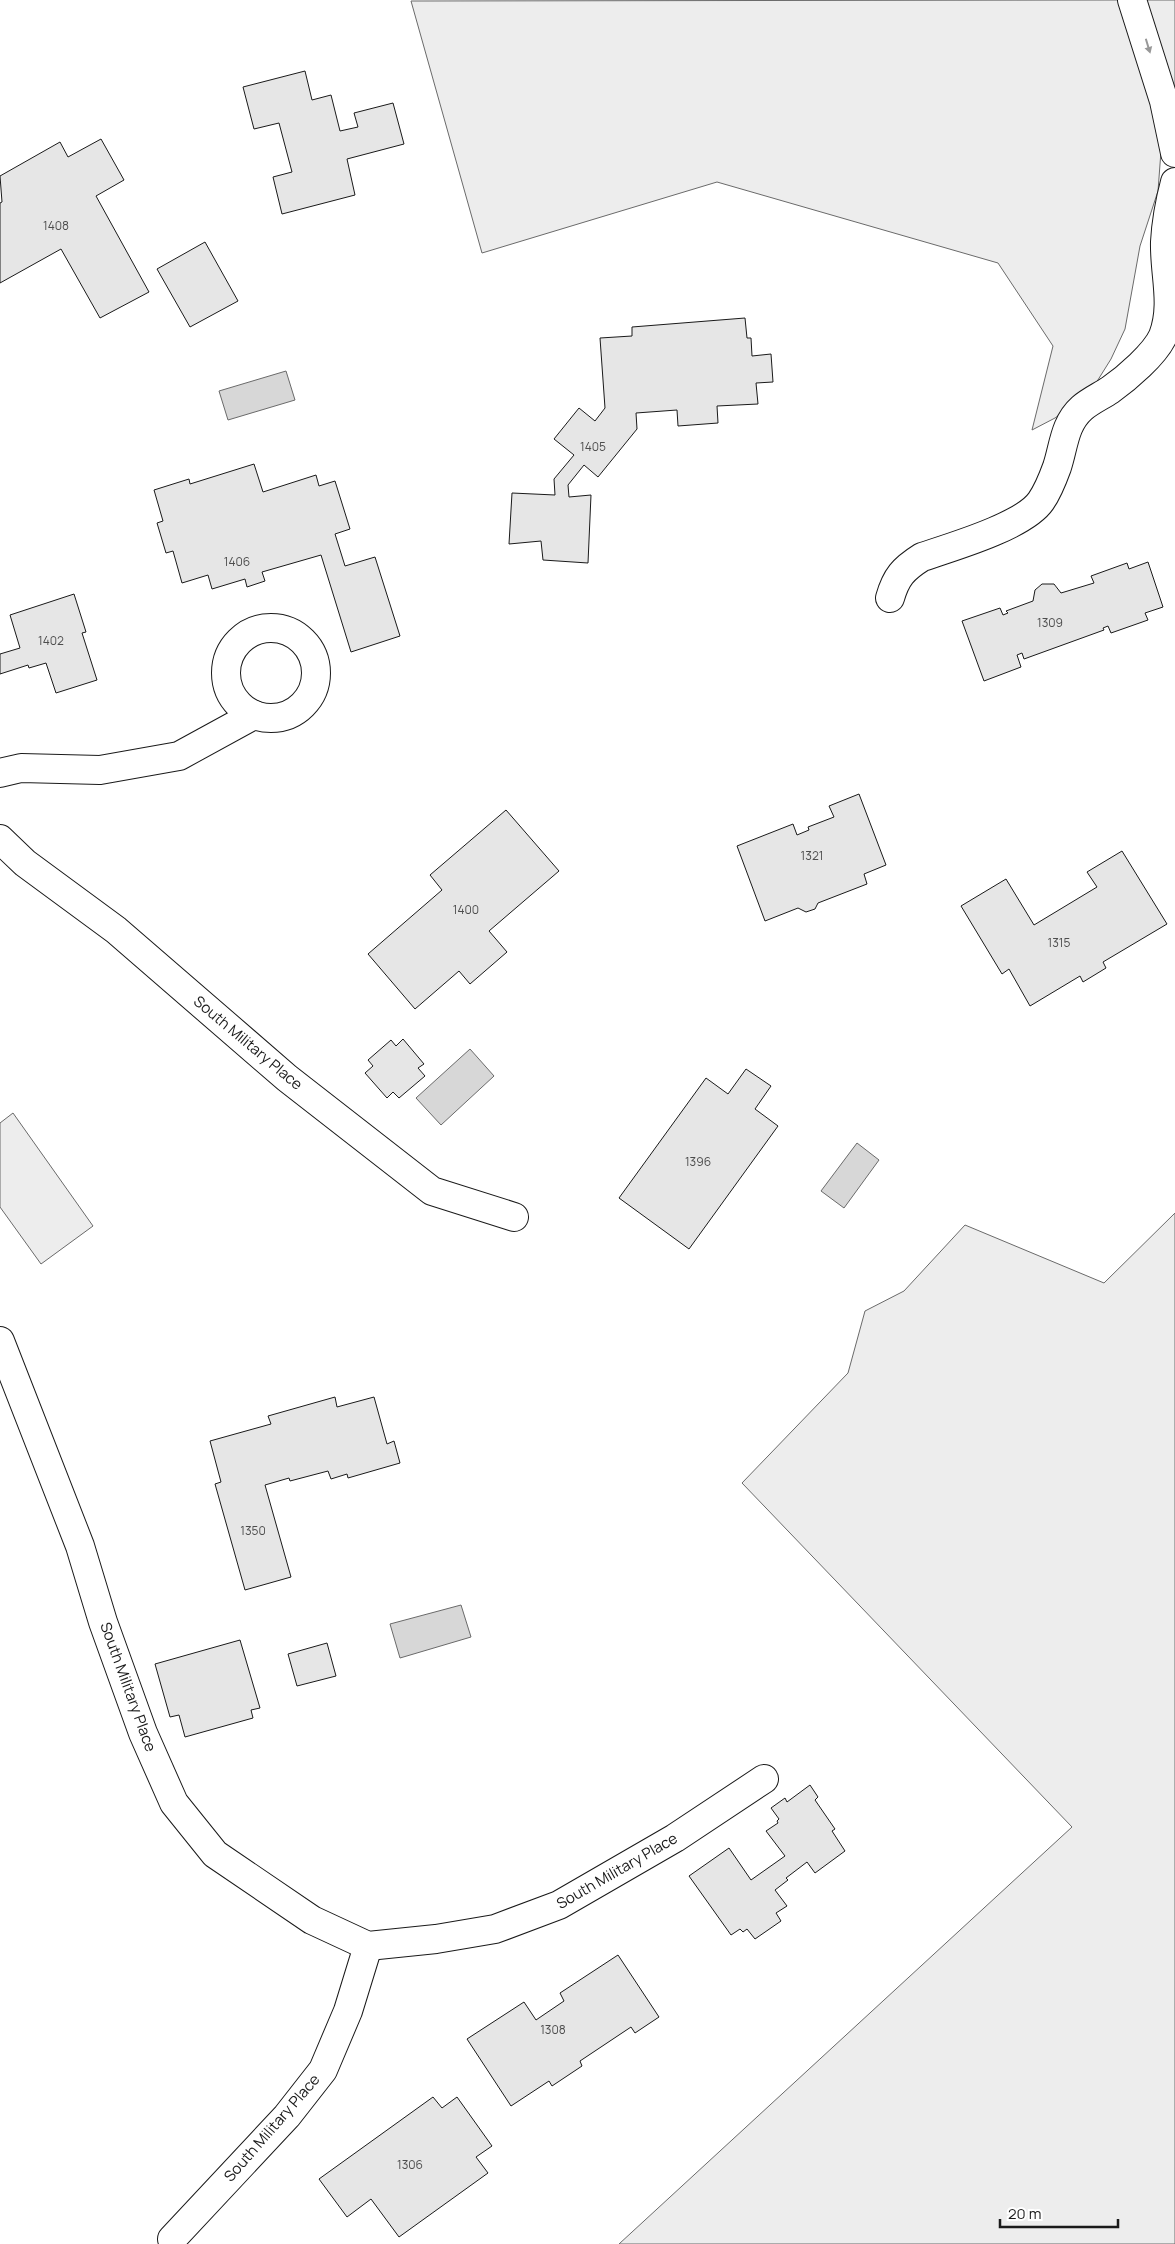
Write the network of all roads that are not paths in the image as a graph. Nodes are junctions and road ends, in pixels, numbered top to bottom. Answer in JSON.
{"nodes":[{"id":1,"x":1132,"y":0,"type":"edge"},
{"id":2,"x":1175,"y":153,"type":"edge"},
{"id":3,"x":1175,"y":182,"type":"edge"},
{"id":4,"x":1173,"y":308,"type":"edge"},
{"id":5,"x":890,"y":598,"type":"dead end"},
{"id":6,"x":254,"y":715,"type":"dead end"},
{"id":7,"x":0,"y":773,"type":"edge"},
{"id":8,"x":0,"y":839,"type":"edge"},
{"id":9,"x":514,"y":1217,"type":"dead end"},
{"id":10,"x":0,"y":1341,"type":"edge"},
{"id":11,"x":764,"y":1779,"type":"dead end"},
{"id":12,"x":368,"y":1946,"type":"junction"},
{"id":13,"x":172,"y":2239,"type":"dead end"}],
"edges":[{"from":1,"to":2,"type":"street","one_way":true},
{"from":3,"to":4,"type":"street"},
{"from":4,"to":5,"type":"street"},
{"from":6,"to":7,"type":"street"},
{"from":8,"to":9,"type":"street","name":"South Military Place"},
{"from":10,"to":12,"type":"street","name":"South Military Place"},
{"from":11,"to":12,"type":"street","name":"South Military Place"},
{"from":12,"to":13,"type":"street","name":"South Military Place"}]}
